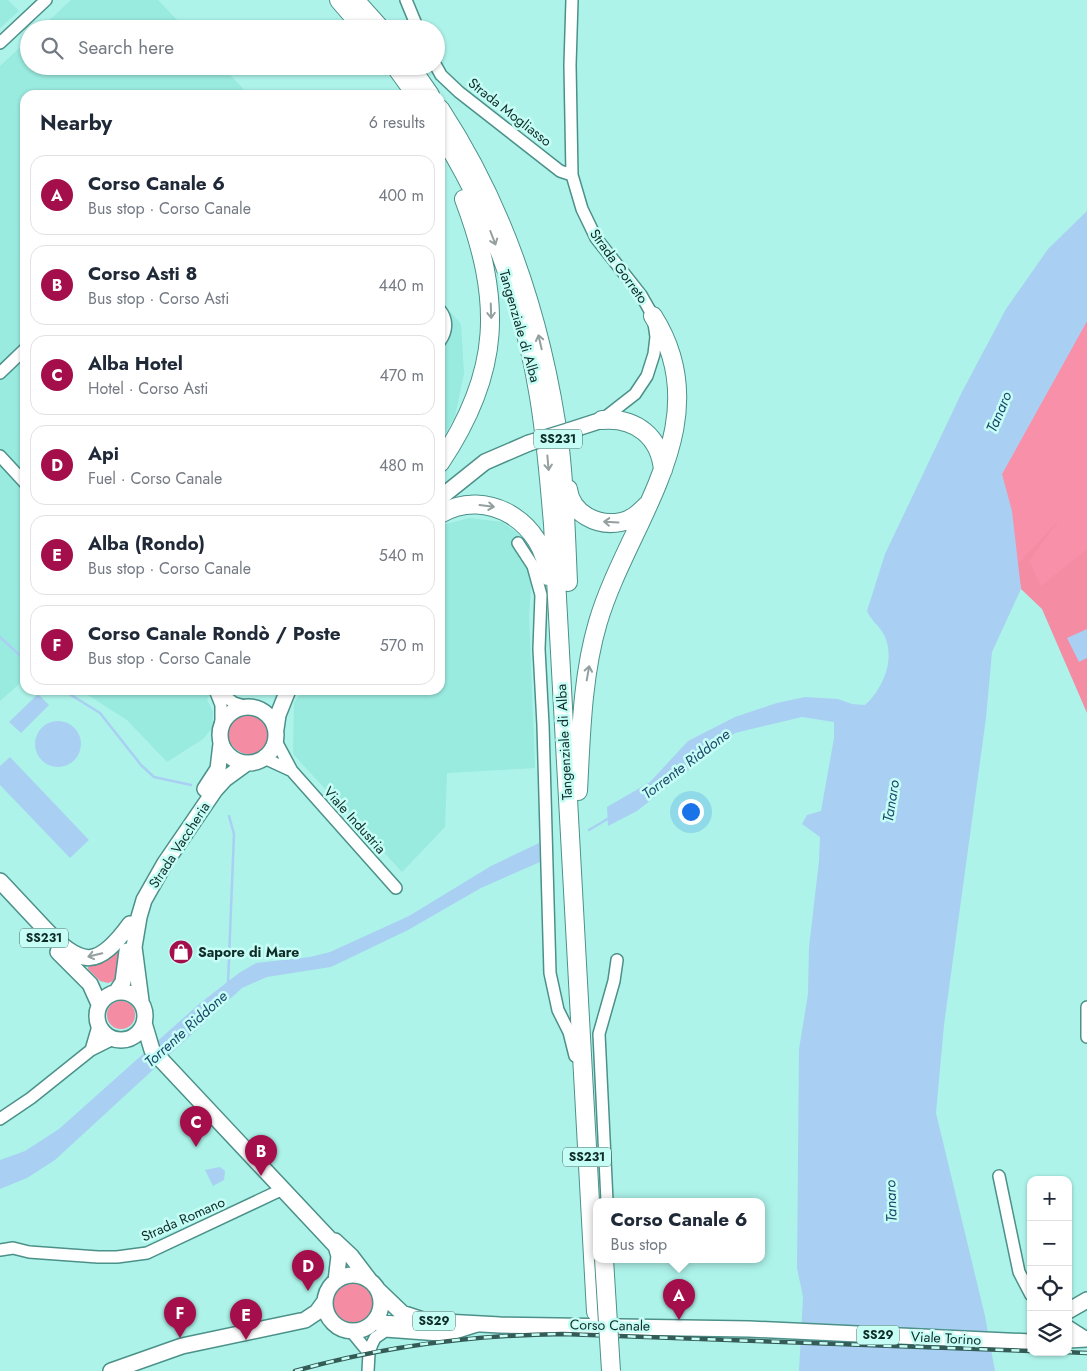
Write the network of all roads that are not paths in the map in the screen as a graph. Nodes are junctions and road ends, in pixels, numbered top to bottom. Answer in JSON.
{"nodes":[{"id":1,"x":46,"y":0,"type":"edge"},
{"id":2,"x":339,"y":0,"type":"edge"},
{"id":3,"x":355,"y":0,"type":"edge"},
{"id":4,"x":406,"y":0,"type":"edge"},
{"id":5,"x":572,"y":0,"type":"edge"},
{"id":6,"x":25,"y":20,"type":"edge"},
{"id":7,"x":356,"y":20,"type":"edge"},
{"id":8,"x":373,"y":20,"type":"edge"},
{"id":9,"x":414,"y":20,"type":"edge"},
{"id":10,"x":20,"y":24,"type":"edge"},
{"id":11,"x":0,"y":43,"type":"edge"},
{"id":12,"x":398,"y":75,"type":"edge"},
{"id":13,"x":401,"y":75,"type":"edge"},
{"id":14,"x":416,"y":75,"type":"edge"},
{"id":15,"x":441,"y":75,"type":"edge"},
{"id":16,"x":406,"y":90,"type":"edge"},
{"id":17,"x":412,"y":90,"type":"edge"},
{"id":18,"x":427,"y":90,"type":"edge"},
{"id":19,"x":445,"y":118,"type":"edge"},
{"id":20,"x":445,"y":141,"type":"edge"},
{"id":21,"x":445,"y":159,"type":"edge"},
{"id":22,"x":572,"y":175,"type":"junction"},
{"id":23,"x":654,"y":316,"type":"junction"},
{"id":24,"x":20,"y":354,"type":"edge"},
{"id":25,"x":0,"y":373,"type":"edge"},
{"id":26,"x":602,"y":420,"type":"junction"},
{"id":27,"x":560,"y":450,"type":"junction"},
{"id":28,"x":445,"y":455,"type":"edge"},
{"id":29,"x":0,"y":456,"type":"edge"},
{"id":30,"x":663,"y":470,"type":"junction"},
{"id":31,"x":20,"y":478,"type":"edge"},
{"id":32,"x":445,"y":494,"type":"edge"},
{"id":33,"x":652,"y":500,"type":"junction"},
{"id":34,"x":445,"y":512,"type":"edge"},
{"id":35,"x":518,"y":543,"type":"dead end"},
{"id":36,"x":218,"y":695,"type":"edge"},
{"id":37,"x":223,"y":695,"type":"edge"},
{"id":38,"x":280,"y":695,"type":"edge"},
{"id":39,"x":285,"y":695,"type":"edge"},
{"id":40,"x":562,"y":700,"type":"junction"},
{"id":41,"x":248,"y":706,"type":"junction"},
{"id":42,"x":221,"y":726,"type":"junction"},
{"id":43,"x":276,"y":735,"type":"junction"},
{"id":44,"x":221,"y":744,"type":"junction"},
{"id":45,"x":264,"y":758,"type":"junction"},
{"id":46,"x":247,"y":763,"type":"junction"},
{"id":47,"x":292,"y":771,"type":"junction"},
{"id":48,"x":578,"y":791,"type":"junction"},
{"id":49,"x":0,"y":881,"type":"edge"},
{"id":50,"x":396,"y":888,"type":"dead end"},
{"id":51,"x":0,"y":892,"type":"edge"},
{"id":52,"x":130,"y":924,"type":"junction"},
{"id":53,"x":617,"y":960,"type":"dead end"},
{"id":54,"x":90,"y":984,"type":"junction"},
{"id":55,"x":115,"y":992,"type":"junction"},
{"id":56,"x":584,"y":1001,"type":"junction"},
{"id":57,"x":141,"y":1002,"type":"junction"},
{"id":58,"x":99,"y":1004,"type":"junction"},
{"id":59,"x":1087,"y":1007,"type":"edge"},
{"id":60,"x":144,"y":1023,"type":"junction"},
{"id":61,"x":98,"y":1026,"type":"junction"},
{"id":62,"x":1087,"y":1037,"type":"edge"},
{"id":63,"x":119,"y":1039,"type":"junction"},
{"id":64,"x":91,"y":1050,"type":"junction"},
{"id":65,"x":153,"y":1051,"type":"junction"},
{"id":66,"x":0,"y":1119,"type":"edge"},
{"id":67,"x":1000,"y":1176,"type":"dead end"},
{"id":68,"x":283,"y":1188,"type":"junction"},
{"id":69,"x":601,"y":1198,"type":"edge"},
{"id":70,"x":607,"y":1198,"type":"edge"},
{"id":71,"x":313,"y":1220,"type":"junction"},
{"id":72,"x":593,"y":1223,"type":"edge"},
{"id":73,"x":0,"y":1250,"type":"edge"},
{"id":74,"x":595,"y":1263,"type":"edge"},
{"id":75,"x":604,"y":1263,"type":"edge"},
{"id":76,"x":611,"y":1263,"type":"edge"},
{"id":77,"x":336,"y":1281,"type":"junction"},
{"id":78,"x":374,"y":1285,"type":"junction"},
{"id":79,"x":1027,"y":1287,"type":"edge"},
{"id":80,"x":325,"y":1301,"type":"junction"},
{"id":81,"x":374,"y":1322,"type":"junction"},
{"id":82,"x":335,"y":1325,"type":"junction"},
{"id":83,"x":500,"y":1325,"type":"junction"},
{"id":84,"x":591,"y":1325,"type":"junction"},
{"id":85,"x":614,"y":1325,"type":"junction"},
{"id":86,"x":476,"y":1326,"type":"junction"},
{"id":87,"x":265,"y":1328,"type":"junction"},
{"id":88,"x":749,"y":1329,"type":"joint"},
{"id":89,"x":1072,"y":1329,"type":"edge"},
{"id":90,"x":351,"y":1331,"type":"junction"},
{"id":91,"x":1087,"y":1338,"type":"edge"},
{"id":92,"x":1027,"y":1340,"type":"edge"},
{"id":93,"x":1072,"y":1340,"type":"edge"},
{"id":94,"x":369,"y":1353,"type":"junction"},
{"id":95,"x":111,"y":1371,"type":"edge"},
{"id":96,"x":368,"y":1371,"type":"edge"},
{"id":97,"x":599,"y":1371,"type":"edge"},
{"id":98,"x":611,"y":1371,"type":"edge"}],
"edges":[{"from":1,"to":6,"type":"street"},
{"from":2,"to":7,"type":"highway"},
{"from":3,"to":8,"type":"highway"},
{"from":4,"to":9,"type":"street"},
{"from":5,"to":22,"type":"street","name":"Strada Gorreto"},
{"from":10,"to":11,"type":"street"},
{"from":12,"to":16,"type":"highway"},
{"from":13,"to":17,"type":"highway"},
{"from":14,"to":18,"type":"highway"},
{"from":15,"to":22,"type":"street","name":"Strada Mogliasso"},
{"from":27,"to":19,"type":"highway","name":"Tangenziale di Alba","number":"SS231","one_way":true},
{"from":20,"to":40,"type":"highway","name":"Tangenziale di Alba","number":"SS231","one_way":true},
{"from":21,"to":28,"type":"highway","one_way":true},
{"from":22,"to":23,"type":"street","name":"Strada Gorreto"},
{"from":23,"to":26,"type":"street","name":"Strada Gorreto"},
{"from":23,"to":30,"type":"highway"},
{"from":24,"to":25,"type":"street"},
{"from":26,"to":30,"type":"highway"},
{"from":26,"to":32,"type":"main road","name":"Strada Gorreto","bridge":true},
{"from":33,"to":27,"type":"highway","one_way":true},
{"from":27,"to":48,"type":"highway","name":"Tangenziale di Alba","number":"SS231"},
{"from":29,"to":31,"type":"street"},
{"from":30,"to":33,"type":"highway"},
{"from":48,"to":33,"type":"highway","one_way":true},
{"from":34,"to":40,"type":"highway","one_way":true},
{"from":35,"to":84,"type":"street"},
{"from":36,"to":42,"type":"street"},
{"from":37,"to":41,"type":"street"},
{"from":38,"to":41,"type":"main road"},
{"from":39,"to":43,"type":"main road"},
{"from":40,"to":56,"type":"highway","name":"Tangenziale di Alba","number":"SS231"},
{"from":41,"to":42,"type":"main road"},
{"from":41,"to":43,"type":"main road"},
{"from":42,"to":44,"type":"main road"},
{"from":43,"to":45,"type":"main road"},
{"from":43,"to":47,"type":"street","name":"Viale Industria"},
{"from":44,"to":46,"type":"main road"},
{"from":44,"to":52,"type":"main road","name":"Strada Vaccheria"},
{"from":45,"to":46,"type":"main road"},
{"from":45,"to":47,"type":"street","name":"Viale Industria"},
{"from":46,"to":57,"type":"main road","name":"Strada Vaccheria"},
{"from":47,"to":50,"type":"street","name":"Viale Industria"},
{"from":48,"to":56,"type":"highway","name":"Tangenziale di Alba","number":"SS231"},
{"from":52,"to":49,"type":"main road","one_way":true},
{"from":51,"to":54,"type":"main road","number":"SS231"},
{"from":52,"to":55,"type":"main road","name":"Strada Vaccheria"},
{"from":53,"to":70,"type":"street"},
{"from":54,"to":55,"type":"main road","number":"SS231"},
{"from":54,"to":58,"type":"main road","number":"SS231"},
{"from":55,"to":57,"type":"main road","number":"SS231"},
{"from":55,"to":58,"type":"main road"},
{"from":56,"to":69,"type":"highway","name":"Tangenziale di Alba","number":"SS231"},
{"from":56,"to":72,"type":"highway","name":"Tangenziale di Alba","number":"SS231"},
{"from":57,"to":60,"type":"main road"},
{"from":58,"to":61,"type":"main road","number":"SS231"},
{"from":59,"to":62,"type":"street"},
{"from":60,"to":63,"type":"main road"},
{"from":60,"to":65,"type":"main road"},
{"from":61,"to":63,"type":"main road"},
{"from":61,"to":64,"type":"street"},
{"from":63,"to":64,"type":"street"},
{"from":63,"to":65,"type":"main road"},
{"from":64,"to":66,"type":"street"},
{"from":65,"to":68,"type":"main road"},
{"from":67,"to":79,"type":"street"},
{"from":68,"to":71,"type":"main road"},
{"from":68,"to":73,"type":"street","name":"Strada Romano"},
{"from":71,"to":77,"type":"main road"},
{"from":71,"to":78,"type":"main road","name":"Corso Canale"},
{"from":74,"to":97,"type":"highway","name":"Tangenziale di Alba","number":"SS231"},
{"from":75,"to":98,"type":"highway","bridge":true},
{"from":76,"to":85,"type":"street"},
{"from":77,"to":78,"type":"main road"},
{"from":77,"to":80,"type":"main road"},
{"from":78,"to":81,"type":"main road"},
{"from":78,"to":83,"type":"main road","name":"Corso Canale","number":"SS29"},
{"from":80,"to":82,"type":"main road"},
{"from":80,"to":87,"type":"main road"},
{"from":81,"to":86,"type":"main road","name":"Corso Canale","number":"SS29"},
{"from":81,"to":90,"type":"main road","number":"SS29"},
{"from":82,"to":87,"type":"main road"},
{"from":82,"to":90,"type":"main road"},
{"from":83,"to":84,"type":"main road","name":"Corso Canale","number":"SS29"},
{"from":83,"to":86,"type":"main road","name":"Corso Canale","number":"SS29"},
{"from":84,"to":85,"type":"main road","name":"Corso Canale","number":"SS29"},
{"from":85,"to":88,"type":"main road","name":"Corso Canale","number":"SS29"},
{"from":86,"to":94,"type":"street"},
{"from":87,"to":95,"type":"main road"},
{"from":88,"to":92,"type":"main road","name":"Viale Torino","number":"SS29"},
{"from":89,"to":91,"type":"street"},
{"from":90,"to":94,"type":"street"},
{"from":91,"to":93,"type":"main road"},
{"from":94,"to":96,"type":"street"}]}
